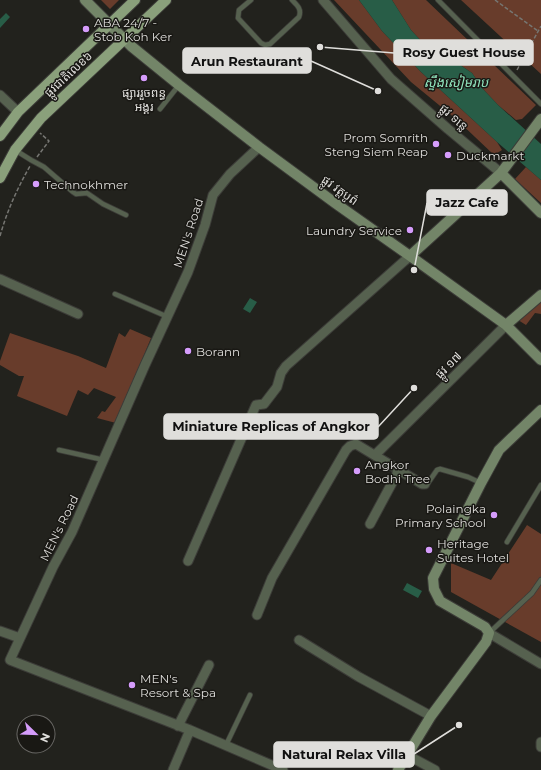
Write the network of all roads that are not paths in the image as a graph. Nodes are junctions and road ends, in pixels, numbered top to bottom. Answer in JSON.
{"nodes":[{"id":1,"x":85,"y":0,"type":"edge"},
{"id":2,"x":135,"y":0,"type":"edge"},
{"id":3,"x":166,"y":0,"type":"edge"},
{"id":4,"x":251,"y":0,"type":"edge"},
{"id":5,"x":292,"y":0,"type":"edge"},
{"id":6,"x":323,"y":0,"type":"edge"},
{"id":7,"x":438,"y":0,"type":"edge"},
{"id":8,"x":109,"y":24,"type":"junction"},
{"id":9,"x":124,"y":40,"type":"junction"},
{"id":10,"x":179,"y":85,"type":"junction"},
{"id":11,"x":0,"y":95,"type":"edge"},
{"id":12,"x":541,"y":104,"type":"edge"},
{"id":13,"x":160,"y":109,"type":"dead end"},
{"id":14,"x":18,"y":112,"type":"junction"},
{"id":15,"x":539,"y":121,"type":"edge"},
{"id":16,"x":0,"y":136,"type":"edge"},
{"id":17,"x":259,"y":147,"type":"junction"},
{"id":18,"x":15,"y":150,"type":"junction"},
{"id":19,"x":501,"y":173,"type":"junction"},
{"id":20,"x":0,"y":178,"type":"edge"},
{"id":21,"x":541,"y":213,"type":"edge"},
{"id":22,"x":126,"y":215,"type":"dead end"},
{"id":23,"x":410,"y":256,"type":"junction"},
{"id":24,"x":0,"y":279,"type":"edge"},
{"id":25,"x":115,"y":294,"type":"dead end"},
{"id":26,"x":541,"y":295,"type":"edge"},
{"id":27,"x":78,"y":314,"type":"dead end"},
{"id":28,"x":168,"y":317,"type":"junction"},
{"id":29,"x":506,"y":325,"type":"junction"},
{"id":30,"x":541,"y":360,"type":"edge"},
{"id":31,"x":541,"y":410,"type":"edge"},
{"id":32,"x":59,"y":450,"type":"dead end"},
{"id":33,"x":375,"y":455,"type":"junction"},
{"id":34,"x":104,"y":460,"type":"junction"},
{"id":35,"x":400,"y":470,"type":"junction"},
{"id":36,"x":481,"y":483,"type":"junction"},
{"id":37,"x":425,"y":484,"type":"joint"},
{"id":38,"x":541,"y":485,"type":"edge"},
{"id":39,"x":370,"y":524,"type":"dead end"},
{"id":40,"x":506,"y":542,"type":"dead end"},
{"id":41,"x":188,"y":561,"type":"dead end"},
{"id":42,"x":541,"y":580,"type":"edge"},
{"id":43,"x":256,"y":615,"type":"dead end"},
{"id":44,"x":0,"y":631,"type":"edge"},
{"id":45,"x":489,"y":633,"type":"junction"},
{"id":46,"x":20,"y":638,"type":"junction"},
{"id":47,"x":299,"y":640,"type":"dead end"},
{"id":48,"x":541,"y":664,"type":"edge"},
{"id":49,"x":209,"y":665,"type":"dead end"},
{"id":50,"x":250,"y":695,"type":"dead end"},
{"id":51,"x":431,"y":716,"type":"junction"},
{"id":52,"x":178,"y":726,"type":"junction"},
{"id":53,"x":190,"y":730,"type":"junction"},
{"id":54,"x":541,"y":742,"type":"edge"},
{"id":55,"x":226,"y":745,"type":"junction"},
{"id":56,"x":541,"y":747,"type":"edge"},
{"id":57,"x":407,"y":755,"type":"junction"},
{"id":58,"x":173,"y":770,"type":"edge"},
{"id":59,"x":283,"y":770,"type":"edge"},
{"id":60,"x":398,"y":770,"type":"edge"},
{"id":61,"x":435,"y":770,"type":"edge"}],
"edges":[{"from":1,"to":8,"type":"street","name":"ផ្លូវ វត្តបូព៌"},
{"from":2,"to":8,"type":"main road","name":"ផ្លូវជាតិលេខ៦"},
{"from":3,"to":9,"type":"main road","name":"ផ្លូវជាតិលេខ៦"},
{"from":4,"to":5,"type":"lane"},
{"from":6,"to":19,"type":"street","name":"ផ្លូវ ទន្លេ"},
{"from":7,"to":12,"type":"lane"},
{"from":8,"to":9,"type":"street","name":"ផ្លូវ វត្តបូព៌"},
{"from":8,"to":14,"type":"main road","name":"ផ្លូវជាតិលេខ៦"},
{"from":9,"to":10,"type":"street","name":"ផ្លូវ វត្តបូព៌"},
{"from":9,"to":18,"type":"main road","name":"ផ្លូវជាតិលេខ៦"},
{"from":10,"to":13,"type":"lane"},
{"from":10,"to":17,"type":"street","name":"ផ្លូវ វត្តបូព៌"},
{"from":11,"to":14,"type":"street"},
{"from":14,"to":16,"type":"main road","name":"ផ្លូវជាតិលេខ៦"},
{"from":15,"to":19,"type":"street"},
{"from":17,"to":23,"type":"street","name":"ផ្លូវ វត្តបូព៌"},
{"from":17,"to":28,"type":"street","name":"MEN's Road"},
{"from":18,"to":20,"type":"main road","name":"ផ្លូវជាតិលេខ៦"},
{"from":18,"to":22,"type":"lane"},
{"from":19,"to":21,"type":"street","name":"ផ្លូវ ទន្លេ"},
{"from":19,"to":23,"type":"street"},
{"from":23,"to":29,"type":"street","name":"ផ្លូវ វត្តបូព៌"},
{"from":23,"to":41,"type":"street"},
{"from":24,"to":27,"type":"street"},
{"from":25,"to":28,"type":"lane"},
{"from":26,"to":29,"type":"street","name":"ផ្លូវ ១៧"},
{"from":28,"to":34,"type":"street","name":"MEN's Road"},
{"from":29,"to":30,"type":"street","name":"ផ្លូវ វត្តបូព៌"},
{"from":29,"to":33,"type":"street","name":"ផ្លូវ ១៧"},
{"from":31,"to":36,"type":"street"},
{"from":32,"to":34,"type":"lane"},
{"from":33,"to":35,"type":"street"},
{"from":33,"to":43,"type":"street"},
{"from":34,"to":46,"type":"street","name":"MEN's Road"},
{"from":35,"to":37,"type":"street"},
{"from":35,"to":39,"type":"street"},
{"from":36,"to":37,"type":"lane"},
{"from":36,"to":45,"type":"street"},
{"from":38,"to":40,"type":"lane"},
{"from":42,"to":45,"type":"lane"},
{"from":44,"to":46,"type":"street"},
{"from":45,"to":48,"type":"street"},
{"from":45,"to":51,"type":"street"},
{"from":46,"to":52,"type":"street","name":"MEN's Road"},
{"from":47,"to":51,"type":"street"},
{"from":49,"to":52,"type":"street"},
{"from":50,"to":55,"type":"lane"},
{"from":51,"to":57,"type":"street"},
{"from":52,"to":53,"type":"street","name":"MEN's Road"},
{"from":53,"to":55,"type":"street","name":"MEN's Road"},
{"from":53,"to":58,"type":"street"},
{"from":54,"to":56,"type":"street"},
{"from":55,"to":59,"type":"street","name":"MEN's Road"},
{"from":57,"to":60,"type":"street"},
{"from":57,"to":61,"type":"street"}]}
